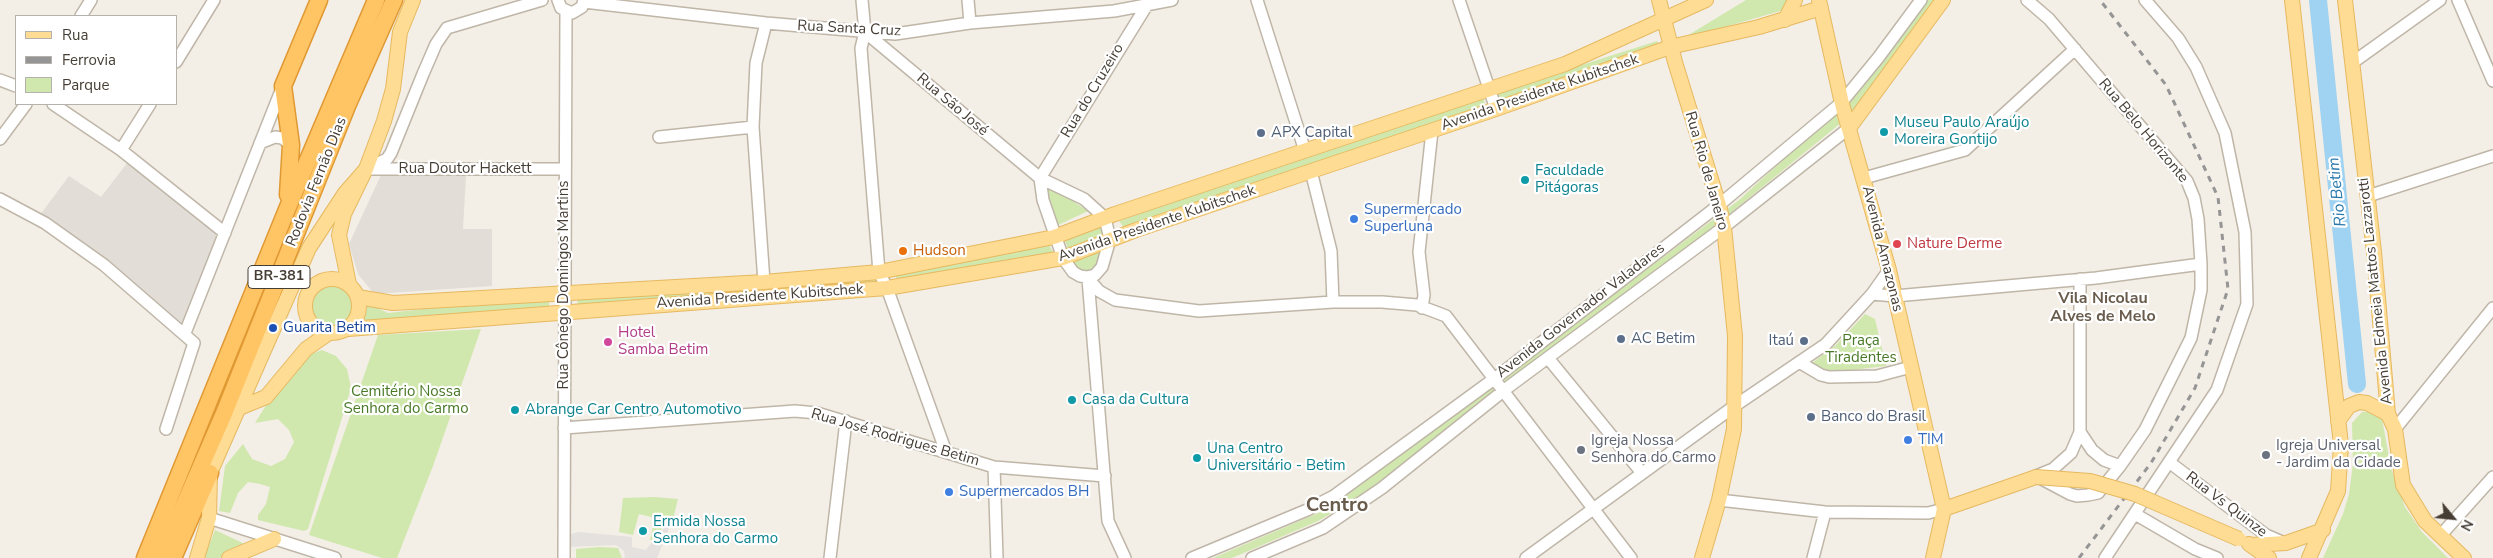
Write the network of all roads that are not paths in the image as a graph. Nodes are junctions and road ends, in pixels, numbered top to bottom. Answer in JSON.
{"nodes":[{"id":1,"x":91,"y":0,"type":"edge"},
{"id":2,"x":214,"y":0,"type":"edge"},
{"id":3,"x":319,"y":0,"type":"edge"},
{"id":4,"x":376,"y":0,"type":"edge"},
{"id":5,"x":394,"y":0,"type":"edge"},
{"id":6,"x":413,"y":0,"type":"edge"},
{"id":7,"x":542,"y":0,"type":"edge"},
{"id":8,"x":558,"y":0,"type":"edge"},
{"id":9,"x":862,"y":0,"type":"edge"},
{"id":10,"x":968,"y":0,"type":"edge"},
{"id":11,"x":1172,"y":0,"type":"edge"},
{"id":12,"x":1256,"y":0,"type":"edge"},
{"id":13,"x":1460,"y":0,"type":"edge"},
{"id":14,"x":1659,"y":0,"type":"edge"},
{"id":15,"x":1706,"y":0,"type":"edge"},
{"id":16,"x":1795,"y":0,"type":"edge"},
{"id":17,"x":1921,"y":0,"type":"edge"},
{"id":18,"x":1943,"y":0,"type":"edge"},
{"id":19,"x":2027,"y":0,"type":"edge"},
{"id":20,"x":2145,"y":0,"type":"edge"},
{"id":21,"x":2292,"y":0,"type":"edge"},
{"id":22,"x":2345,"y":0,"type":"edge"},
{"id":23,"x":2440,"y":0,"type":"edge"},
{"id":24,"x":2458,"y":0,"type":"edge"},
{"id":25,"x":584,"y":1,"type":"edge"},
{"id":26,"x":1820,"y":4,"type":"edge"},
{"id":27,"x":1147,"y":5,"type":"junction"},
{"id":28,"x":1113,"y":6,"type":"edge"},
{"id":29,"x":566,"y":12,"type":"junction"},
{"id":30,"x":82,"y":15,"type":"edge"},
{"id":31,"x":1664,"y":19,"type":"junction"},
{"id":32,"x":1785,"y":20,"type":"junction"},
{"id":33,"x":766,"y":23,"type":"junction"},
{"id":34,"x":970,"y":23,"type":"junction"},
{"id":35,"x":864,"y":32,"type":"junction"},
{"id":36,"x":1670,"y":47,"type":"junction"},
{"id":37,"x":2075,"y":49,"type":"junction"},
{"id":38,"x":178,"y":59,"type":"edge"},
{"id":39,"x":2352,"y":63,"type":"junction"},
{"id":40,"x":0,"y":80,"type":"edge"},
{"id":41,"x":2493,"y":81,"type":"edge"},
{"id":42,"x":15,"y":86,"type":"edge"},
{"id":43,"x":283,"y":86,"type":"junction"},
{"id":44,"x":1490,"y":89,"type":"junction"},
{"id":45,"x":1841,"y":103,"type":"junction"},
{"id":46,"x":25,"y":105,"type":"edge"},
{"id":47,"x":54,"y":105,"type":"edge"},
{"id":48,"x":149,"y":105,"type":"edge"},
{"id":49,"x":1496,"y":109,"type":"junction"},
{"id":50,"x":754,"y":127,"type":"junction"},
{"id":51,"x":1849,"y":128,"type":"junction"},
{"id":52,"x":1432,"y":131,"type":"junction"},
{"id":53,"x":659,"y":137,"type":"dead end"},
{"id":54,"x":0,"y":139,"type":"edge"},
{"id":55,"x":260,"y":143,"type":"junction"},
{"id":56,"x":291,"y":144,"type":"junction"},
{"id":57,"x":121,"y":150,"type":"junction"},
{"id":58,"x":1305,"y":151,"type":"junction"},
{"id":59,"x":2493,"y":156,"type":"edge"},
{"id":60,"x":366,"y":169,"type":"junction"},
{"id":61,"x":564,"y":169,"type":"junction"},
{"id":62,"x":1311,"y":171,"type":"junction"},
{"id":63,"x":1040,"y":178,"type":"junction"},
{"id":64,"x":1864,"y":178,"type":"junction"},
{"id":65,"x":2368,"y":196,"type":"junction"},
{"id":66,"x":0,"y":199,"type":"edge"},
{"id":67,"x":1720,"y":205,"type":"junction"},
{"id":68,"x":288,"y":207,"type":"junction"},
{"id":69,"x":1105,"y":218,"type":"junction"},
{"id":70,"x":1724,"y":227,"type":"junction"},
{"id":71,"x":225,"y":233,"type":"junction"},
{"id":72,"x":1054,"y":237,"type":"junction"},
{"id":73,"x":1110,"y":239,"type":"junction"},
{"id":74,"x":1063,"y":258,"type":"junction"},
{"id":75,"x":2201,"y":264,"type":"junction"},
{"id":76,"x":1889,"y":270,"type":"junction"},
{"id":77,"x":879,"y":272,"type":"junction"},
{"id":78,"x":1087,"y":277,"type":"junction"},
{"id":79,"x":2080,"y":279,"type":"junction"},
{"id":80,"x":764,"y":282,"type":"junction"},
{"id":81,"x":349,"y":284,"type":"junction"},
{"id":82,"x":887,"y":288,"type":"junction"},
{"id":83,"x":564,"y":293,"type":"junction"},
{"id":84,"x":1872,"y":294,"type":"junction"},
{"id":85,"x":1895,"y":296,"type":"junction"},
{"id":86,"x":358,"y":297,"type":"junction"},
{"id":87,"x":1333,"y":302,"type":"junction"},
{"id":88,"x":1422,"y":308,"type":"junction"},
{"id":89,"x":2493,"y":308,"type":"edge"},
{"id":90,"x":564,"y":313,"type":"junction"},
{"id":91,"x":348,"y":329,"type":"junction"},
{"id":92,"x":184,"y":333,"type":"junction"},
{"id":93,"x":329,"y":333,"type":"junction"},
{"id":94,"x":1548,"y":358,"type":"junction"},
{"id":95,"x":1799,"y":362,"type":"junction"},
{"id":96,"x":1911,"y":368,"type":"junction"},
{"id":97,"x":1494,"y":379,"type":"junction"},
{"id":98,"x":1504,"y":391,"type":"junction"},
{"id":99,"x":1736,"y":405,"type":"junction"},
{"id":100,"x":239,"y":408,"type":"junction"},
{"id":101,"x":2388,"y":414,"type":"junction"},
{"id":102,"x":846,"y":421,"type":"junction"},
{"id":103,"x":2338,"y":421,"type":"junction"},
{"id":104,"x":564,"y":428,"type":"junction"},
{"id":105,"x":166,"y":429,"type":"dead end"},
{"id":106,"x":2395,"y":430,"type":"junction"},
{"id":107,"x":2080,"y":432,"type":"junction"},
{"id":108,"x":946,"y":452,"type":"junction"},
{"id":109,"x":2169,"y":462,"type":"junction"},
{"id":110,"x":2120,"y":466,"type":"junction"},
{"id":111,"x":994,"y":467,"type":"junction"},
{"id":112,"x":210,"y":473,"type":"junction"},
{"id":113,"x":1642,"y":473,"type":"junction"},
{"id":114,"x":1105,"y":476,"type":"junction"},
{"id":115,"x":2036,"y":476,"type":"junction"},
{"id":116,"x":2493,"y":477,"type":"edge"},
{"id":117,"x":1719,"y":500,"type":"junction"},
{"id":118,"x":1944,"y":509,"type":"junction"},
{"id":119,"x":1594,"y":510,"type":"junction"},
{"id":120,"x":1825,"y":512,"type":"junction"},
{"id":121,"x":2135,"y":514,"type":"junction"},
{"id":122,"x":209,"y":518,"type":"junction"},
{"id":123,"x":2323,"y":530,"type":"junction"},
{"id":124,"x":2440,"y":536,"type":"junction"},
{"id":125,"x":274,"y":539,"type":"junction"},
{"id":126,"x":2245,"y":542,"type":"junction"},
{"id":127,"x":2286,"y":543,"type":"junction"},
{"id":128,"x":565,"y":557,"type":"edge"},
{"id":129,"x":145,"y":558,"type":"edge"},
{"id":130,"x":160,"y":558,"type":"edge"},
{"id":131,"x":173,"y":558,"type":"edge"},
{"id":132,"x":197,"y":558,"type":"edge"},
{"id":133,"x":229,"y":558,"type":"edge"},
{"id":134,"x":335,"y":558,"type":"edge"},
{"id":135,"x":830,"y":558,"type":"edge"},
{"id":136,"x":997,"y":558,"type":"edge"},
{"id":137,"x":1125,"y":558,"type":"edge"},
{"id":138,"x":1192,"y":558,"type":"edge"},
{"id":139,"x":1252,"y":558,"type":"edge"},
{"id":140,"x":1526,"y":558,"type":"edge"},
{"id":141,"x":1631,"y":558,"type":"edge"},
{"id":142,"x":1702,"y":558,"type":"edge"},
{"id":143,"x":1813,"y":558,"type":"edge"},
{"id":144,"x":1933,"y":558,"type":"edge"},
{"id":145,"x":2105,"y":558,"type":"edge"},
{"id":146,"x":2217,"y":558,"type":"edge"},
{"id":147,"x":2269,"y":558,"type":"edge"},
{"id":148,"x":2309,"y":558,"type":"edge"},
{"id":149,"x":2464,"y":558,"type":"edge"}],
"edges":[{"from":1,"to":30,"type":"street"},
{"from":2,"to":38,"type":"street"},
{"from":3,"to":43,"type":"highway"},
{"from":4,"to":68,"type":"highway","name":"Rodovia Fernão Dias","number":"BR-381"},
{"from":5,"to":130,"type":"highway","name":"Rodovia Fernão Dias","number":"BR-381"},
{"from":6,"to":60,"type":"main road"},
{"from":7,"to":60,"type":"street"},
{"from":8,"to":29,"type":"street"},
{"from":9,"to":35,"type":"street"},
{"from":10,"to":34,"type":"street"},
{"from":11,"to":27,"type":"street","name":"Rua Santa Cruz"},
{"from":12,"to":58,"type":"street"},
{"from":13,"to":44,"type":"street"},
{"from":14,"to":31,"type":"main road","name":"Rua Rio de Janeiro"},
{"from":15,"to":31,"type":"main road","name":"Avenida Presidente Kubitschek"},
{"from":16,"to":32,"type":"main road"},
{"from":17,"to":45,"type":"street","name":"Avenida Governador Valadares"},
{"from":18,"to":51,"type":"main road","name":"Avenida Governador Valadares"},
{"from":19,"to":37,"type":"street","name":"Rua Belo Horizonte"},
{"from":20,"to":109,"type":"street"},
{"from":21,"to":103,"type":"main road"},
{"from":22,"to":39,"type":"main road","name":"Avenida Edmeia Mattos Lazzarotti"},
{"from":23,"to":39,"type":"street"},
{"from":24,"to":41,"type":"street"},
{"from":25,"to":29,"type":"street"},
{"from":25,"to":33,"type":"street","name":"Rua Santa Cruz"},
{"from":26,"to":32,"type":"main road","name":"Avenida Presidente Kubitschek"},
{"from":26,"to":45,"type":"main road","name":"Avenida Amazonas"},
{"from":27,"to":28,"type":"street","name":"Rua Santa Cruz"},
{"from":27,"to":63,"type":"street","name":"Rua do Cruzeiro"},
{"from":28,"to":34,"type":"street","name":"Rua Santa Cruz"},
{"from":29,"to":61,"type":"street","name":"Rua Cônego Domingos Martins"},
{"from":31,"to":36,"type":"main road","name":"Rua Rio de Janeiro"},
{"from":31,"to":44,"type":"main road","name":"Avenida Presidente Kubitschek"},
{"from":32,"to":36,"type":"main road","name":"Avenida Presidente Kubitschek"},
{"from":33,"to":35,"type":"street","name":"Rua Santa Cruz"},
{"from":33,"to":50,"type":"street"},
{"from":34,"to":35,"type":"street","name":"Rua Santa Cruz"},
{"from":35,"to":63,"type":"street","name":"Rua São José"},
{"from":35,"to":77,"type":"street"},
{"from":36,"to":49,"type":"main road","name":"Avenida Presidente Kubitschek"},
{"from":36,"to":67,"type":"main road","name":"Rua Rio de Janeiro"},
{"from":37,"to":64,"type":"street"},
{"from":37,"to":75,"type":"street","name":"Rua Belo Horizonte"},
{"from":39,"to":65,"type":"main road","name":"Avenida Edmeia Mattos Lazzarotti"},
{"from":40,"to":42,"type":"street"},
{"from":43,"to":55,"type":"street"},
{"from":43,"to":56,"type":"highway"},
{"from":44,"to":49,"type":"street"},
{"from":44,"to":58,"type":"main road","name":"Avenida Presidente Kubitschek"},
{"from":45,"to":51,"type":"main road","name":"Avenida Amazonas"},
{"from":45,"to":67,"type":"street","name":"Avenida Governador Valadares"},
{"from":46,"to":54,"type":"street"},
{"from":47,"to":57,"type":"street"},
{"from":48,"to":57,"type":"street"},
{"from":49,"to":52,"type":"main road","name":"Avenida Presidente Kubitschek"},
{"from":50,"to":53,"type":"street"},
{"from":50,"to":80,"type":"street"},
{"from":51,"to":64,"type":"main road","name":"Avenida Amazonas"},
{"from":51,"to":70,"type":"street","name":"Avenida Governador Valadares"},
{"from":52,"to":62,"type":"main road","name":"Avenida Presidente Kubitschek"},
{"from":52,"to":88,"type":"street"},
{"from":55,"to":56,"type":"street"},
{"from":55,"to":71,"type":"street"},
{"from":56,"to":68,"type":"highway"},
{"from":57,"to":71,"type":"street"},
{"from":58,"to":69,"type":"main road","name":"Avenida Presidente Kubitschek"},
{"from":59,"to":65,"type":"street"},
{"from":60,"to":61,"type":"street","name":"Rua Doutor Hackett"},
{"from":60,"to":81,"type":"main road"},
{"from":60,"to":100,"type":"main road"},
{"from":61,"to":83,"type":"street","name":"Rua Cônego Domingos Martins"},
{"from":62,"to":73,"type":"main road","name":"Avenida Presidente Kubitschek"},
{"from":62,"to":87,"type":"street"},
{"from":63,"to":69,"type":"street","name":"Rua São José"},
{"from":63,"to":72,"type":"street"},
{"from":64,"to":76,"type":"main road","name":"Avenida Amazonas"},
{"from":65,"to":101,"type":"main road","name":"Avenida Edmeia Mattos Lazzarotti"},
{"from":66,"to":92,"type":"street"},
{"from":67,"to":70,"type":"main road","name":"Rua Rio de Janeiro"},
{"from":67,"to":97,"type":"street","name":"Avenida Governador Valadares"},
{"from":68,"to":129,"type":"highway","name":"Rodovia Fernão Dias","number":"BR-381"},
{"from":69,"to":72,"type":"main road","name":"Avenida Presidente Kubitschek"},
{"from":69,"to":73,"type":"street"},
{"from":70,"to":94,"type":"street","name":"Avenida Governador Valadares"},
{"from":70,"to":99,"type":"main road","name":"Rua Rio de Janeiro"},
{"from":71,"to":92,"type":"street"},
{"from":72,"to":74,"type":"street"},
{"from":72,"to":77,"type":"main road","name":"Avenida Presidente Kubitschek"},
{"from":73,"to":74,"type":"main road","name":"Avenida Presidente Kubitschek"},
{"from":73,"to":78,"type":"street"},
{"from":74,"to":78,"type":"street"},
{"from":74,"to":82,"type":"main road","name":"Avenida Presidente Kubitschek"},
{"from":75,"to":79,"type":"street"},
{"from":75,"to":110,"type":"street","name":"Rua Belo Horizonte"},
{"from":76,"to":84,"type":"street"},
{"from":76,"to":85,"type":"main road","name":"Avenida Amazonas"},
{"from":77,"to":80,"type":"main road","name":"Avenida Presidente Kubitschek"},
{"from":77,"to":82,"type":"street"},
{"from":78,"to":87,"type":"street"},
{"from":78,"to":114,"type":"street"},
{"from":79,"to":85,"type":"street"},
{"from":79,"to":107,"type":"street"},
{"from":80,"to":83,"type":"main road","name":"Avenida Presidente Kubitschek"},
{"from":81,"to":86,"type":"main road"},
{"from":81,"to":93,"type":"main road"},
{"from":82,"to":90,"type":"main road","name":"Avenida Presidente Kubitschek"},
{"from":82,"to":108,"type":"street"},
{"from":83,"to":86,"type":"main road","name":"Avenida Presidente Kubitschek"},
{"from":83,"to":90,"type":"street","name":"Rua Cônego Domingos Martins"},
{"from":84,"to":85,"type":"street"},
{"from":84,"to":95,"type":"street"},
{"from":85,"to":96,"type":"main road","name":"Avenida Amazonas"},
{"from":86,"to":91,"type":"main road"},
{"from":87,"to":88,"type":"street"},
{"from":88,"to":97,"type":"street"},
{"from":89,"to":106,"type":"street"},
{"from":90,"to":91,"type":"main road","name":"Avenida Presidente Kubitschek"},
{"from":90,"to":104,"type":"street","name":"Rua Cônego Domingos Martins"},
{"from":91,"to":93,"type":"main road"},
{"from":92,"to":105,"type":"street"},
{"from":93,"to":100,"type":"main road"},
{"from":94,"to":98,"type":"street","name":"Avenida Governador Valadares"},
{"from":94,"to":113,"type":"street"},
{"from":95,"to":96,"type":"street"},
{"from":95,"to":99,"type":"street"},
{"from":96,"to":118,"type":"main road","name":"Avenida Amazonas"},
{"from":97,"to":98,"type":"street"},
{"from":97,"to":138,"type":"street","name":"Avenida Governador Valadares"},
{"from":98,"to":119,"type":"street"},
{"from":98,"to":139,"type":"street","name":"Avenida Governador Valadares"},
{"from":99,"to":113,"type":"street"},
{"from":99,"to":117,"type":"main road","name":"Rua Rio de Janeiro"},
{"from":100,"to":112,"type":"main road"},
{"from":101,"to":103,"type":"main road"},
{"from":101,"to":106,"type":"main road","name":"Avenida Edmeia Mattos Lazzarotti"},
{"from":102,"to":104,"type":"street","name":"Rua José Rodrigues Betim"},
{"from":102,"to":108,"type":"street","name":"Rua José Rodrigues Betim"},
{"from":102,"to":135,"type":"street"},
{"from":103,"to":123,"type":"main road"},
{"from":104,"to":128,"type":"street","name":"Rua Cônego Domingos Martins"},
{"from":106,"to":124,"type":"main road","name":"Avenida Edmeia Mattos Lazzarotti"},
{"from":107,"to":110,"type":"street"},
{"from":107,"to":115,"type":"street"},
{"from":108,"to":111,"type":"street","name":"Rua José Rodrigues Betim"},
{"from":109,"to":121,"type":"street"},
{"from":109,"to":127,"type":"street","name":"Rua Vs Quinze"},
{"from":110,"to":115,"type":"street","name":"Rua Belo Horizonte"},
{"from":111,"to":114,"type":"street","name":"Rua José Rodrigues Betim"},
{"from":111,"to":136,"type":"street"},
{"from":112,"to":122,"type":"main road"},
{"from":112,"to":131,"type":"highway"},
{"from":113,"to":119,"type":"street"},
{"from":114,"to":137,"type":"street"},
{"from":115,"to":118,"type":"main road"},
{"from":115,"to":126,"type":"main road","bridge":true},
{"from":116,"to":124,"type":"street"},
{"from":117,"to":120,"type":"street"},
{"from":117,"to":142,"type":"main road","name":"Rua Rio de Janeiro"},
{"from":118,"to":120,"type":"street"},
{"from":118,"to":144,"type":"main road","name":"Avenida Amazonas"},
{"from":119,"to":140,"type":"street"},
{"from":119,"to":141,"type":"street"},
{"from":120,"to":143,"type":"street"},
{"from":121,"to":145,"type":"street"},
{"from":121,"to":146,"type":"street"},
{"from":122,"to":125,"type":"street"},
{"from":122,"to":132,"type":"main road"},
{"from":123,"to":127,"type":"main road"},
{"from":123,"to":148,"type":"main road"},
{"from":124,"to":149,"type":"main road","name":"Avenida Edmeia Mattos Lazzarotti"},
{"from":125,"to":133,"type":"main road"},
{"from":125,"to":134,"type":"street"},
{"from":126,"to":127,"type":"main road"},
{"from":126,"to":147,"type":"main road"}]}
